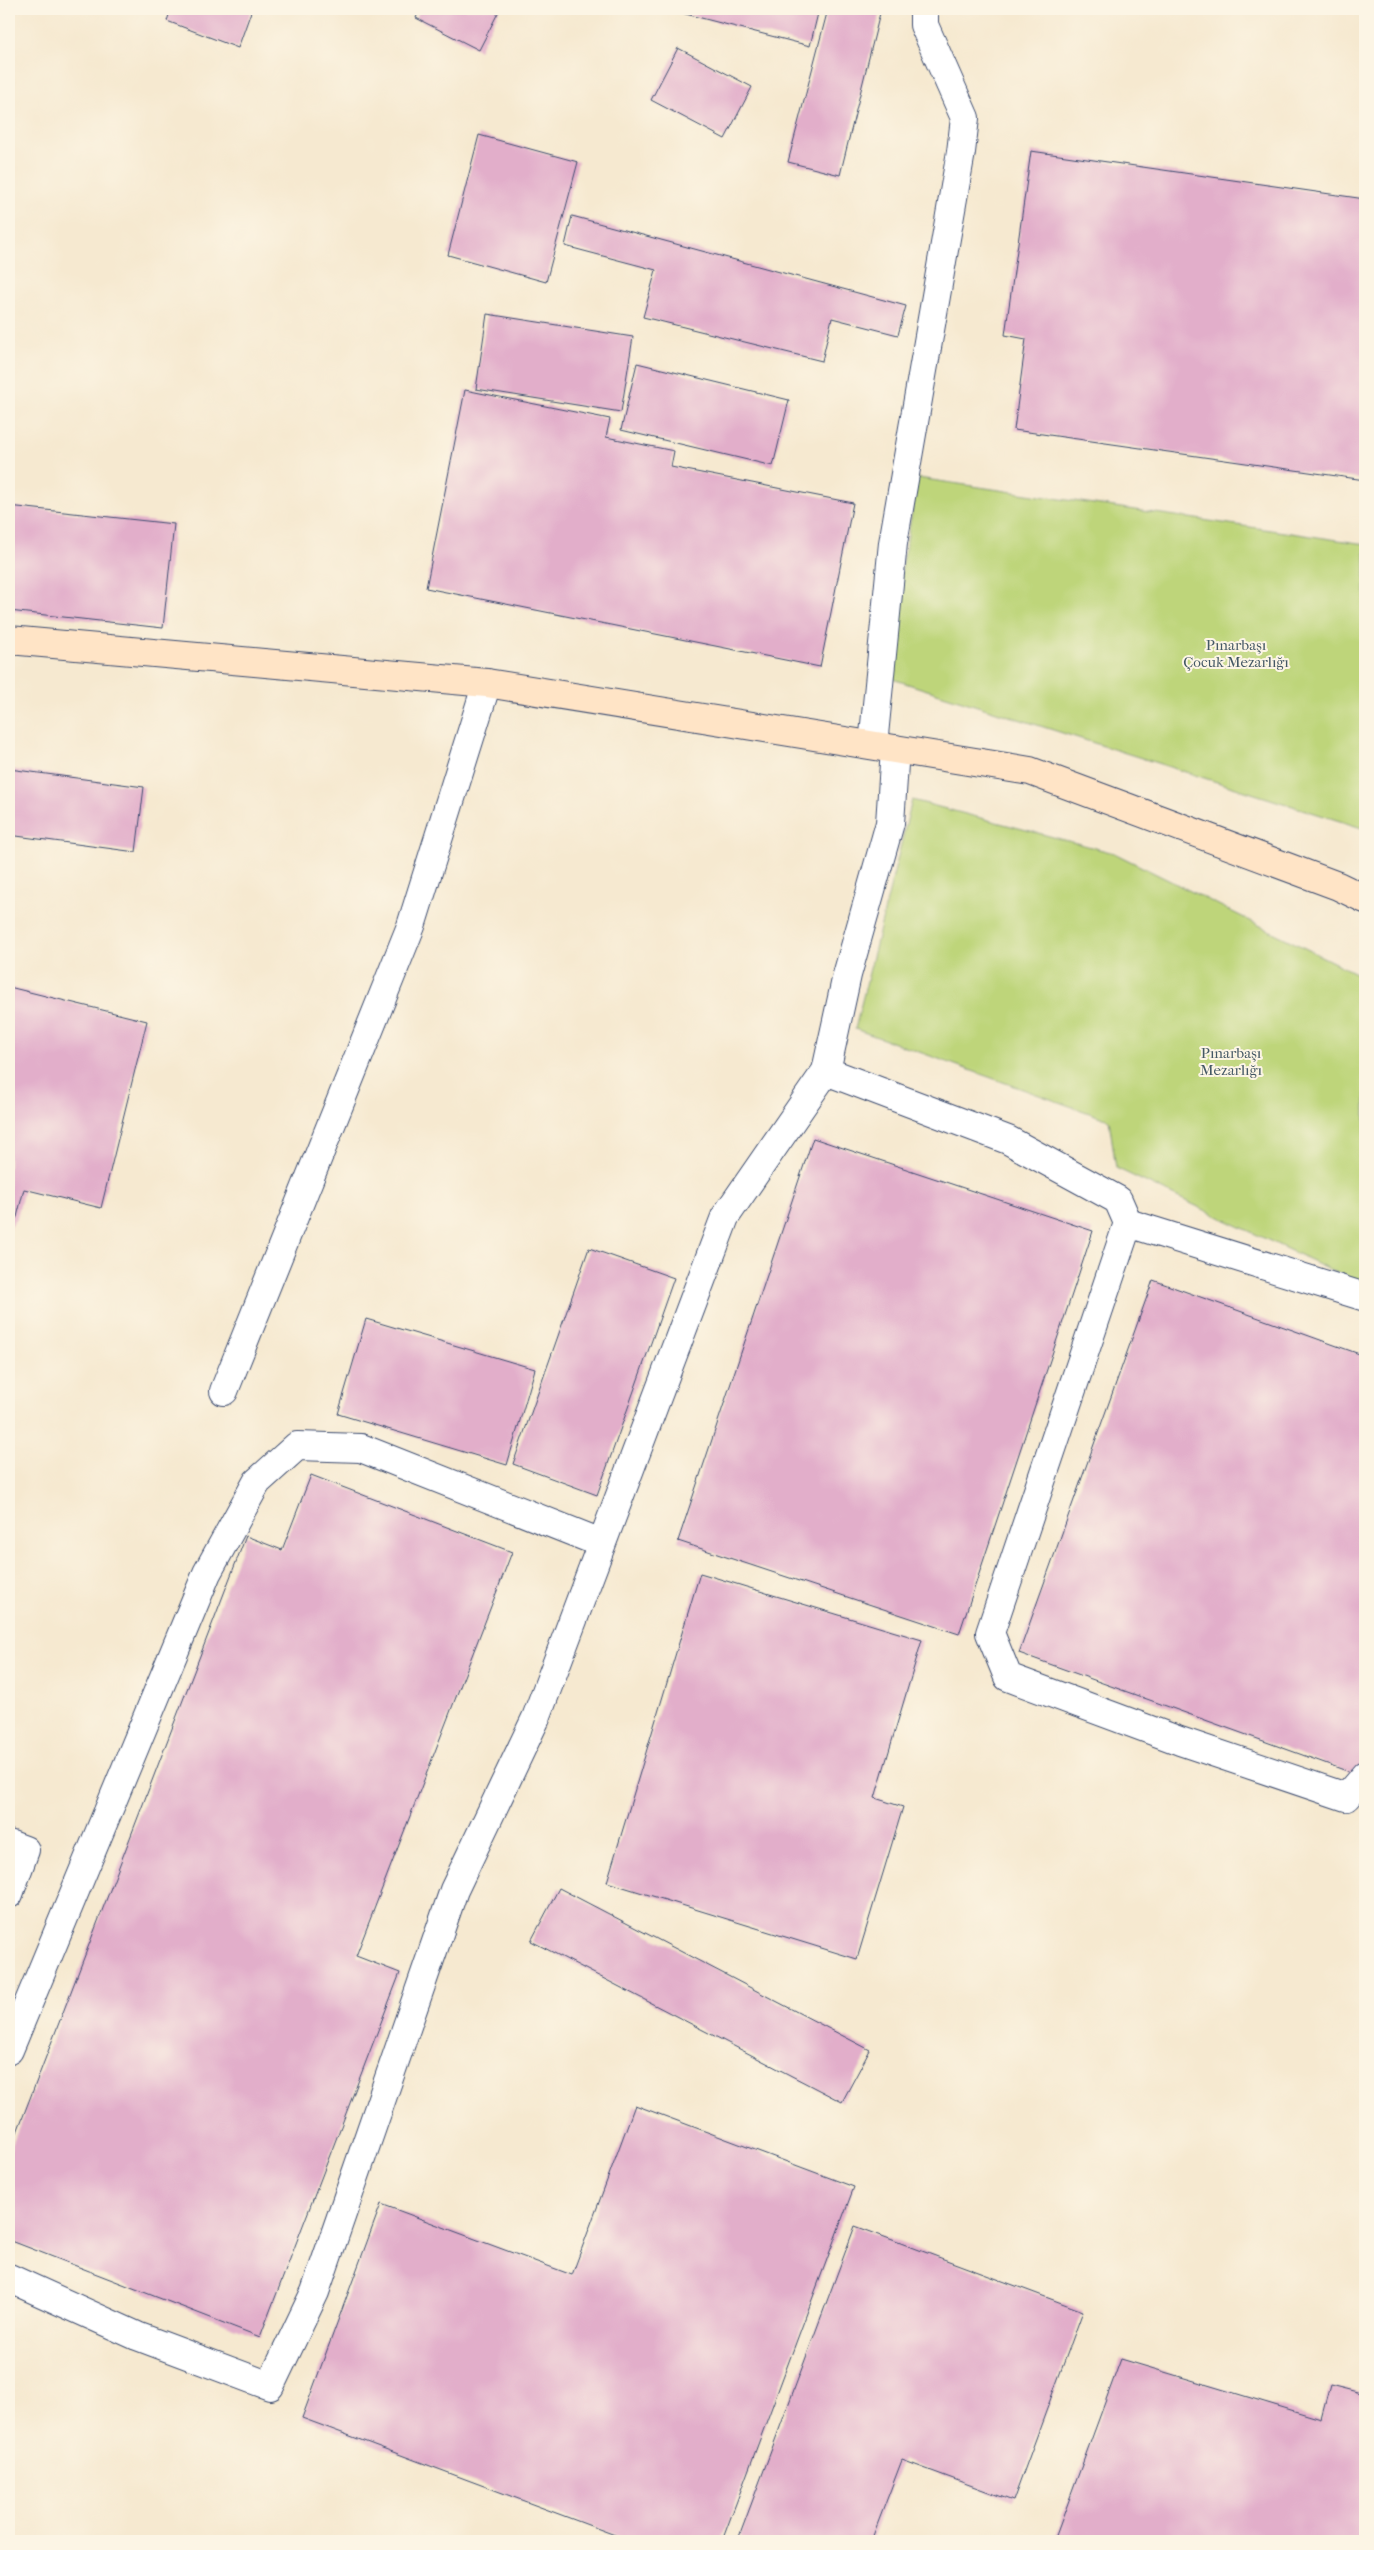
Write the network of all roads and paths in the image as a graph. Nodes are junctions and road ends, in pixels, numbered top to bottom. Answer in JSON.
{"nodes":[{"id":1,"x":924,"y":9,"type":"edge"},
{"id":2,"x":9,"y":640,"type":"edge"},
{"id":3,"x":487,"y":683,"type":"junction"},
{"id":4,"x":884,"y":747,"type":"junction"},
{"id":5,"x":1365,"y":899,"type":"edge"},
{"id":6,"x":826,"y":1071,"type":"junction"},
{"id":7,"x":1128,"y":1223,"type":"junction"},
{"id":8,"x":1365,"y":1297,"type":"edge"},
{"id":9,"x":224,"y":1391,"type":"dead end"},
{"id":10,"x":601,"y":1543,"type":"junction"},
{"id":11,"x":1365,"y":1775,"type":"edge"},
{"id":12,"x":9,"y":1844,"type":"edge"},
{"id":13,"x":9,"y":1894,"type":"edge"},
{"id":14,"x":9,"y":2050,"type":"edge"},
{"id":15,"x":9,"y":2278,"type":"edge"}],
"edges":[{"from":1,"to":4,"type":"street"},
{"from":2,"to":3,"type":"main road"},
{"from":3,"to":4,"type":"main road"},
{"from":3,"to":9,"type":"street"},
{"from":4,"to":5,"type":"main road"},
{"from":4,"to":6,"type":"street"},
{"from":6,"to":7,"type":"street"},
{"from":6,"to":10,"type":"street"},
{"from":7,"to":8,"type":"street"},
{"from":7,"to":11,"type":"street"},
{"from":10,"to":14,"type":"street"},
{"from":10,"to":15,"type":"street"},
{"from":12,"to":13,"type":"street"}]}
